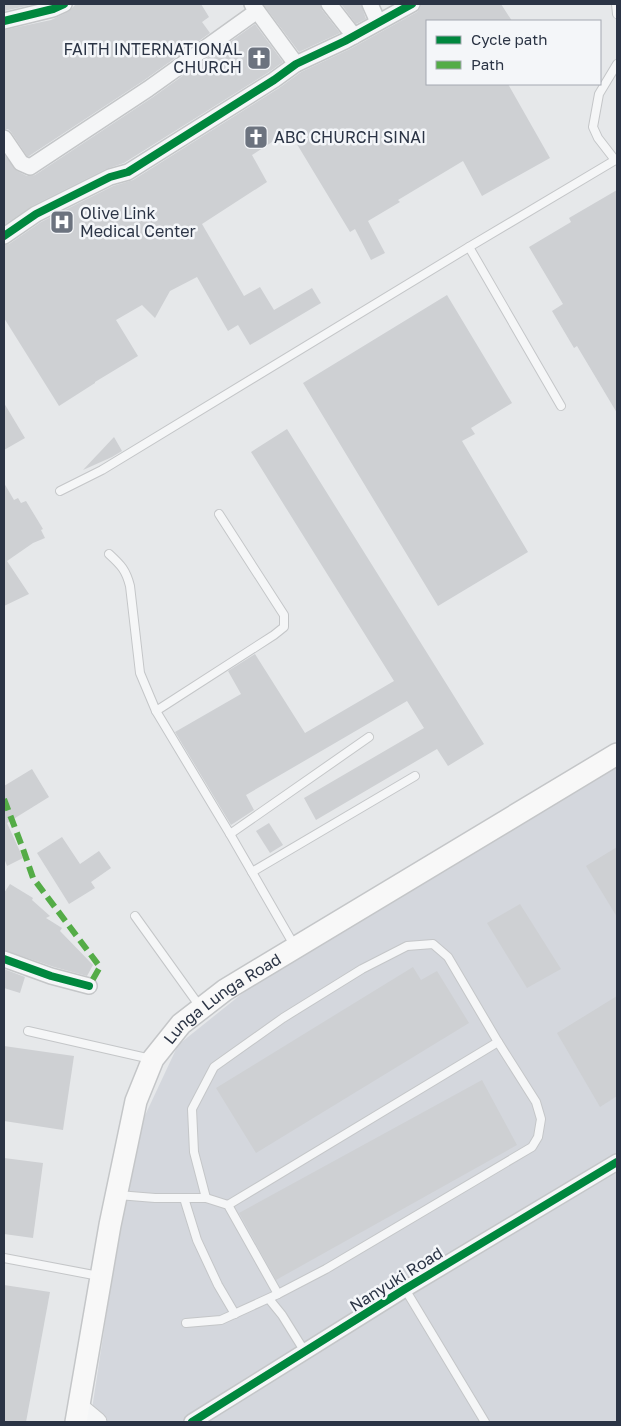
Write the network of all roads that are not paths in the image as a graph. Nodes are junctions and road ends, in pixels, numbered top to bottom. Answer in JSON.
{"nodes":[{"id":1,"x":64,"y":4,"type":"edge"},
{"id":2,"x":329,"y":4,"type":"edge"},
{"id":3,"x":370,"y":4,"type":"edge"},
{"id":4,"x":412,"y":4,"type":"edge"},
{"id":5,"x":616,"y":4,"type":"edge"},
{"id":6,"x":255,"y":7,"type":"edge"},
{"id":7,"x":617,"y":14,"type":"edge"},
{"id":8,"x":4,"y":21,"type":"edge"},
{"id":9,"x":378,"y":22,"type":"junction"},
{"id":10,"x":354,"y":36,"type":"junction"},
{"id":11,"x":296,"y":64,"type":"junction"},
{"id":12,"x":617,"y":64,"type":"edge"},
{"id":13,"x":4,"y":138,"type":"edge"},
{"id":14,"x":616,"y":160,"type":"edge"},
{"id":15,"x":4,"y":236,"type":"edge"},
{"id":16,"x":469,"y":247,"type":"junction"},
{"id":17,"x":561,"y":406,"type":"dead end"},
{"id":18,"x":60,"y":491,"type":"dead end"},
{"id":19,"x":219,"y":514,"type":"dead end"},
{"id":20,"x":109,"y":554,"type":"dead end"},
{"id":21,"x":156,"y":711,"type":"junction"},
{"id":22,"x":369,"y":737,"type":"dead end"},
{"id":23,"x":617,"y":754,"type":"edge"},
{"id":24,"x":415,"y":776,"type":"dead end"},
{"id":25,"x":230,"y":834,"type":"junction"},
{"id":26,"x":252,"y":872,"type":"junction"},
{"id":27,"x":134,"y":916,"type":"dead end"},
{"id":28,"x":295,"y":947,"type":"junction"},
{"id":29,"x":4,"y":959,"type":"edge"},
{"id":30,"x":89,"y":986,"type":"dead end"},
{"id":31,"x":201,"y":1008,"type":"junction"},
{"id":32,"x":28,"y":1031,"type":"dead end"},
{"id":33,"x":498,"y":1042,"type":"junction"},
{"id":34,"x":153,"y":1059,"type":"junction"},
{"id":35,"x":617,"y":1162,"type":"edge"},
{"id":36,"x":116,"y":1194,"type":"junction"},
{"id":37,"x":184,"y":1198,"type":"junction"},
{"id":38,"x":206,"y":1198,"type":"junction"},
{"id":39,"x":228,"y":1205,"type":"junction"},
{"id":40,"x":4,"y":1258,"type":"edge"},
{"id":41,"x":101,"y":1276,"type":"junction"},
{"id":42,"x":405,"y":1289,"type":"junction"},
{"id":43,"x":278,"y":1294,"type":"junction"},
{"id":44,"x":269,"y":1299,"type":"junction"},
{"id":45,"x":235,"y":1314,"type":"junction"},
{"id":46,"x":186,"y":1323,"type":"dead end"},
{"id":47,"x":305,"y":1352,"type":"junction"},
{"id":48,"x":77,"y":1414,"type":"edge"},
{"id":49,"x":97,"y":1422,"type":"edge"},
{"id":50,"x":192,"y":1422,"type":"edge"},
{"id":51,"x":485,"y":1422,"type":"edge"}],
"edges":[{"from":1,"to":8,"type":"street"},
{"from":2,"to":10,"type":"street"},
{"from":3,"to":9,"type":"street"},
{"from":4,"to":9,"type":"street"},
{"from":5,"to":7,"type":"lane"},
{"from":6,"to":11,"type":"street"},
{"from":6,"to":13,"type":"street"},
{"from":9,"to":10,"type":"street"},
{"from":10,"to":11,"type":"street"},
{"from":11,"to":15,"type":"street"},
{"from":12,"to":14,"type":"lane"},
{"from":14,"to":16,"type":"lane"},
{"from":16,"to":17,"type":"lane"},
{"from":16,"to":18,"type":"lane"},
{"from":19,"to":21,"type":"lane"},
{"from":20,"to":21,"type":"lane"},
{"from":21,"to":25,"type":"lane"},
{"from":22,"to":25,"type":"lane"},
{"from":23,"to":28,"type":"main road","name":"Lunga Lunga Road"},
{"from":24,"to":26,"type":"lane"},
{"from":25,"to":26,"type":"lane"},
{"from":26,"to":28,"type":"lane"},
{"from":27,"to":31,"type":"lane"},
{"from":28,"to":31,"type":"main road","name":"Lunga Lunga Road"},
{"from":29,"to":30,"type":"street"},
{"from":31,"to":34,"type":"main road","name":"Lunga Lunga Road"},
{"from":32,"to":34,"type":"lane"},
{"from":33,"to":38,"type":"lane"},
{"from":33,"to":39,"type":"lane"},
{"from":33,"to":43,"type":"lane"},
{"from":34,"to":36,"type":"main road","name":"Lunga Lunga Road"},
{"from":35,"to":42,"type":"street","name":"Nanyuki Road"},
{"from":36,"to":37,"type":"lane"},
{"from":36,"to":41,"type":"main road","name":"Lunga Lunga Road"},
{"from":37,"to":38,"type":"lane"},
{"from":37,"to":45,"type":"lane"},
{"from":38,"to":39,"type":"lane"},
{"from":39,"to":43,"type":"lane"},
{"from":40,"to":41,"type":"lane"},
{"from":41,"to":48,"type":"main road","name":"Lunga Lunga Road"},
{"from":42,"to":47,"type":"street","name":"Nanyuki Road"},
{"from":42,"to":51,"type":"lane"},
{"from":43,"to":44,"type":"lane"},
{"from":44,"to":45,"type":"lane"},
{"from":44,"to":47,"type":"lane"},
{"from":45,"to":46,"type":"lane"},
{"from":47,"to":50,"type":"street","name":"Nanyuki Road"},
{"from":48,"to":49,"type":"street"}]}
